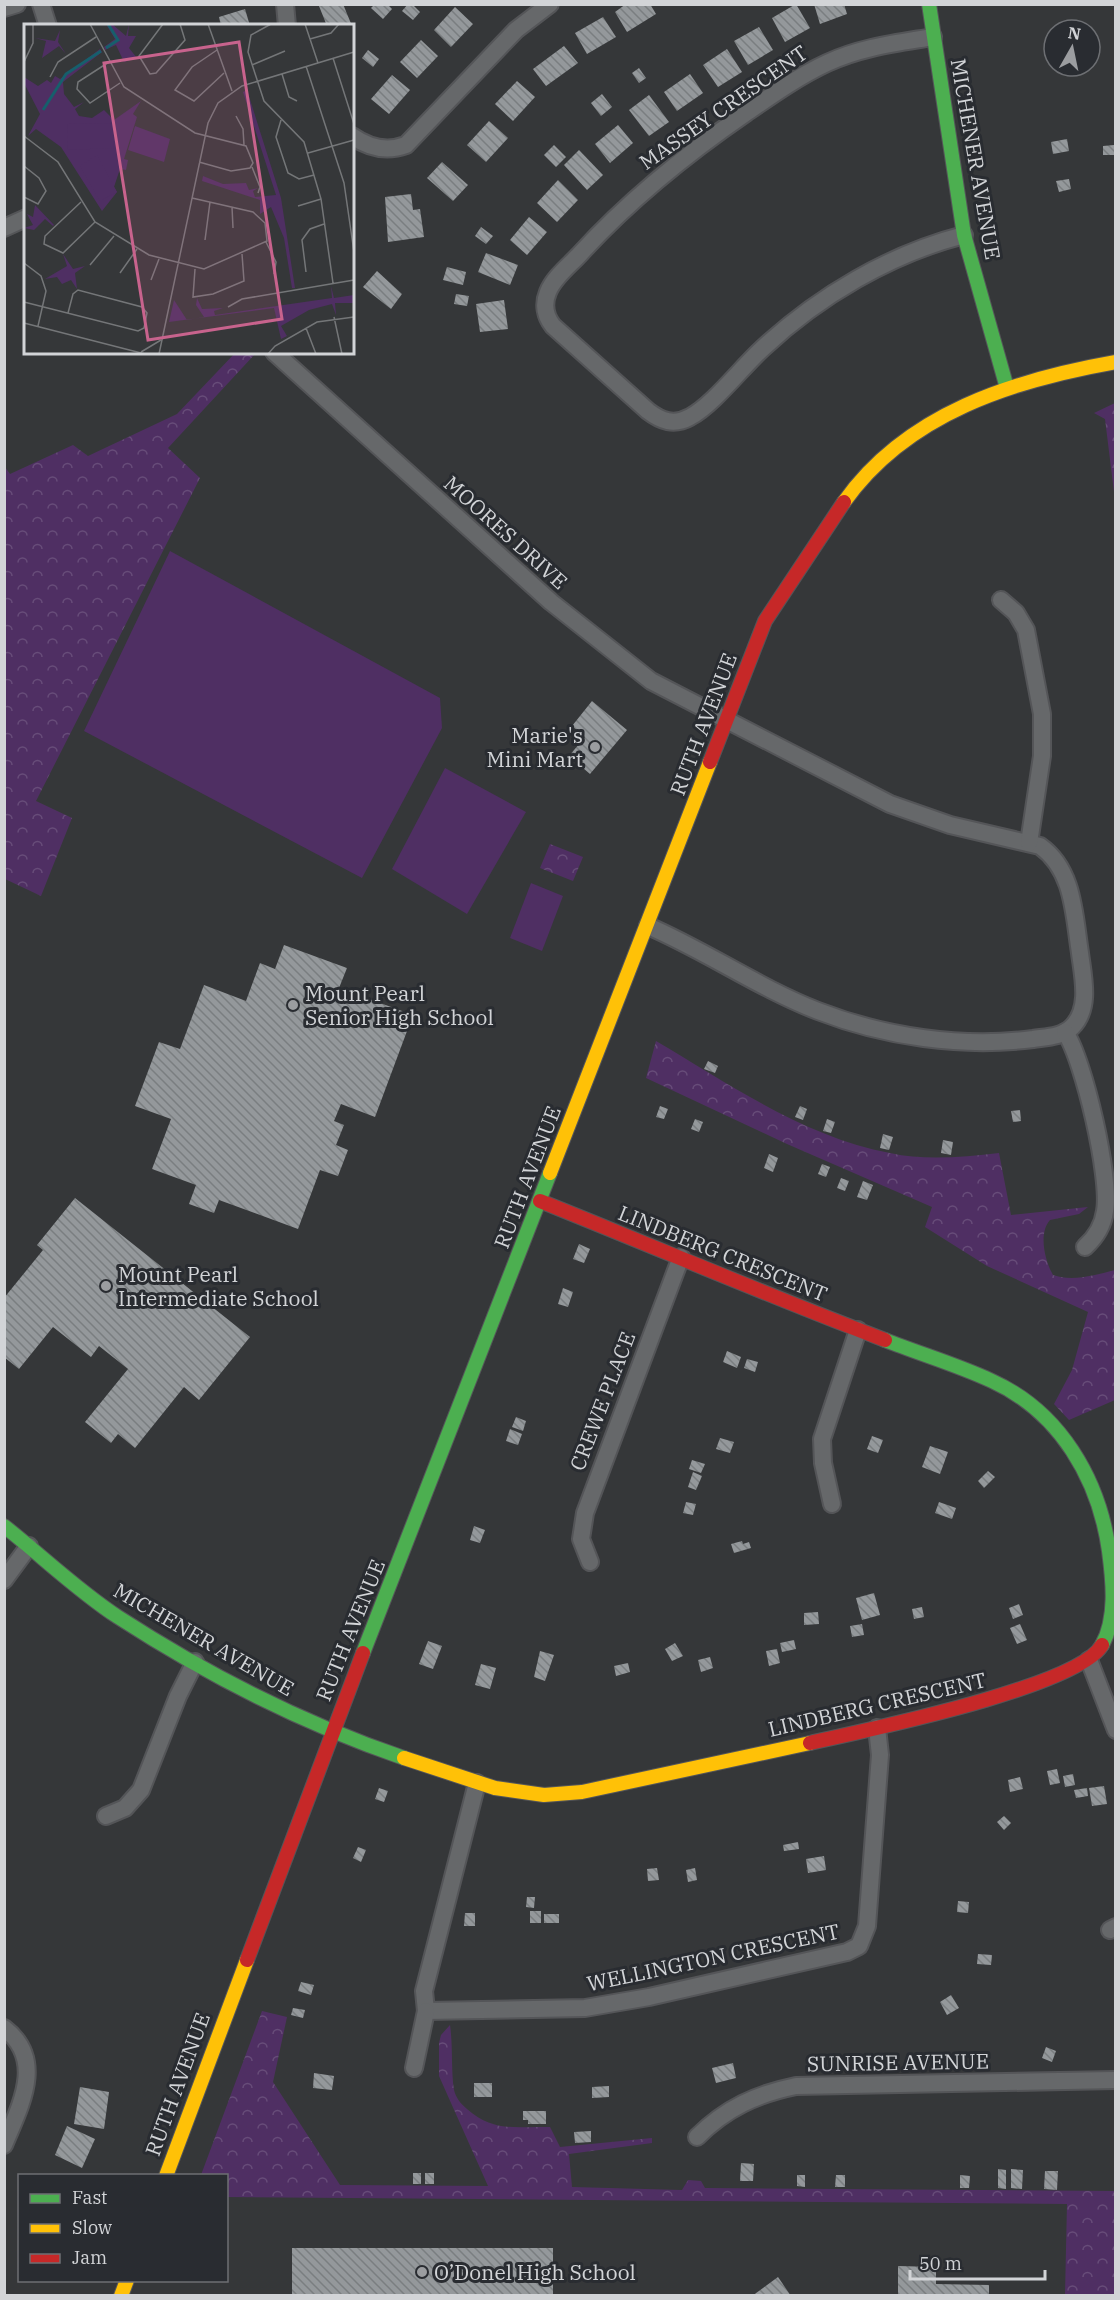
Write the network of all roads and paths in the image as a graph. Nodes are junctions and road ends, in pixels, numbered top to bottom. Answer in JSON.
{"nodes":[{"id":1,"x":17,"y":4,"type":"edge"},
{"id":2,"x":41,"y":4,"type":"edge"},
{"id":3,"x":285,"y":4,"type":"edge"},
{"id":4,"x":550,"y":4,"type":"edge"},
{"id":5,"x":928,"y":4,"type":"edge"},
{"id":6,"x":4,"y":8,"type":"edge"},
{"id":7,"x":47,"y":24,"type":"edge"},
{"id":8,"x":287,"y":24,"type":"edge"},
{"id":9,"x":933,"y":37,"type":"junction"},
{"id":10,"x":354,"y":137,"type":"edge"},
{"id":11,"x":24,"y":219,"type":"edge"},
{"id":12,"x":4,"y":228,"type":"edge"},
{"id":13,"x":964,"y":236,"type":"junction"},
{"id":14,"x":276,"y":354,"type":"edge"},
{"id":15,"x":1116,"y":362,"type":"edge"},
{"id":16,"x":1007,"y":388,"type":"junction"},
{"id":17,"x":1000,"y":600,"type":"dead end"},
{"id":18,"x":726,"y":721,"type":"junction"},
{"id":19,"x":1029,"y":843,"type":"junction"},
{"id":20,"x":648,"y":926,"type":"junction"},
{"id":21,"x":1065,"y":1032,"type":"junction"},
{"id":22,"x":540,"y":1201,"type":"junction"},
{"id":23,"x":1085,"y":1247,"type":"dead end"},
{"id":24,"x":681,"y":1257,"type":"junction"},
{"id":25,"x":858,"y":1330,"type":"junction"},
{"id":26,"x":832,"y":1504,"type":"dead end"},
{"id":27,"x":4,"y":1527,"type":"edge"},
{"id":28,"x":29,"y":1546,"type":"junction"},
{"id":29,"x":590,"y":1562,"type":"dead end"},
{"id":30,"x":4,"y":1580,"type":"edge"},
{"id":31,"x":1089,"y":1660,"type":"junction"},
{"id":32,"x":195,"y":1662,"type":"junction"},
{"id":33,"x":877,"y":1728,"type":"junction"},
{"id":34,"x":1116,"y":1730,"type":"edge"},
{"id":35,"x":332,"y":1732,"type":"junction"},
{"id":36,"x":477,"y":1783,"type":"junction"},
{"id":37,"x":106,"y":1816,"type":"dead end"},
{"id":38,"x":426,"y":2011,"type":"junction"},
{"id":39,"x":4,"y":2028,"type":"edge"},
{"id":40,"x":414,"y":2068,"type":"dead end"},
{"id":41,"x":1116,"y":2080,"type":"edge"},
{"id":42,"x":697,"y":2137,"type":"dead end"},
{"id":43,"x":4,"y":2145,"type":"edge"},
{"id":44,"x":166,"y":2174,"type":"edge"}],
"edges":[{"from":1,"to":6,"type":"street"},
{"from":2,"to":7,"type":"street"},
{"from":3,"to":8,"type":"street"},
{"from":4,"to":10,"type":"street"},
{"from":5,"to":9,"type":"street","name":"MICHENER AVENUE"},
{"from":9,"to":13,"type":"street","name":"MICHENER AVENUE"},
{"from":9,"to":13,"type":"street","name":"MASSEY CRESCENT"},
{"from":11,"to":12,"type":"street"},
{"from":13,"to":16,"type":"street","name":"MICHENER AVENUE"},
{"from":14,"to":18,"type":"street","name":"MOORES DRIVE"},
{"from":15,"to":16,"type":"street","name":"RUTH AVENUE"},
{"from":16,"to":18,"type":"street","name":"RUTH AVENUE"},
{"from":17,"to":19,"type":"street"},
{"from":18,"to":19,"type":"street","name":"MOORES DRIVE"},
{"from":18,"to":20,"type":"street","name":"RUTH AVENUE"},
{"from":19,"to":21,"type":"street","name":"MOORES DRIVE"},
{"from":20,"to":21,"type":"street"},
{"from":20,"to":22,"type":"street","name":"RUTH AVENUE"},
{"from":21,"to":23,"type":"street"},
{"from":22,"to":24,"type":"street","name":"LINDBERG CRESCENT"},
{"from":22,"to":35,"type":"street","name":"RUTH AVENUE"},
{"from":24,"to":25,"type":"street","name":"LINDBERG CRESCENT"},
{"from":24,"to":29,"type":"street","name":"CREWE PLACE"},
{"from":25,"to":26,"type":"street"},
{"from":25,"to":31,"type":"street","name":"LINDBERG CRESCENT"},
{"from":27,"to":28,"type":"street","name":"MICHENER AVENUE"},
{"from":28,"to":30,"type":"street"},
{"from":28,"to":32,"type":"street","name":"MICHENER AVENUE"},
{"from":31,"to":33,"type":"street","name":"LINDBERG CRESCENT"},
{"from":31,"to":34,"type":"street"},
{"from":32,"to":35,"type":"street","name":"MICHENER AVENUE"},
{"from":32,"to":37,"type":"street"},
{"from":33,"to":36,"type":"street","name":"LINDBERG CRESCENT"},
{"from":33,"to":38,"type":"street","name":"WELLINGTON CRESCENT"},
{"from":35,"to":36,"type":"street","name":"LINDBERG CRESCENT"},
{"from":35,"to":44,"type":"street","name":"RUTH AVENUE"},
{"from":36,"to":38,"type":"street"},
{"from":38,"to":40,"type":"street"},
{"from":39,"to":43,"type":"street"},
{"from":41,"to":42,"type":"street","name":"SUNRISE AVENUE"}]}
